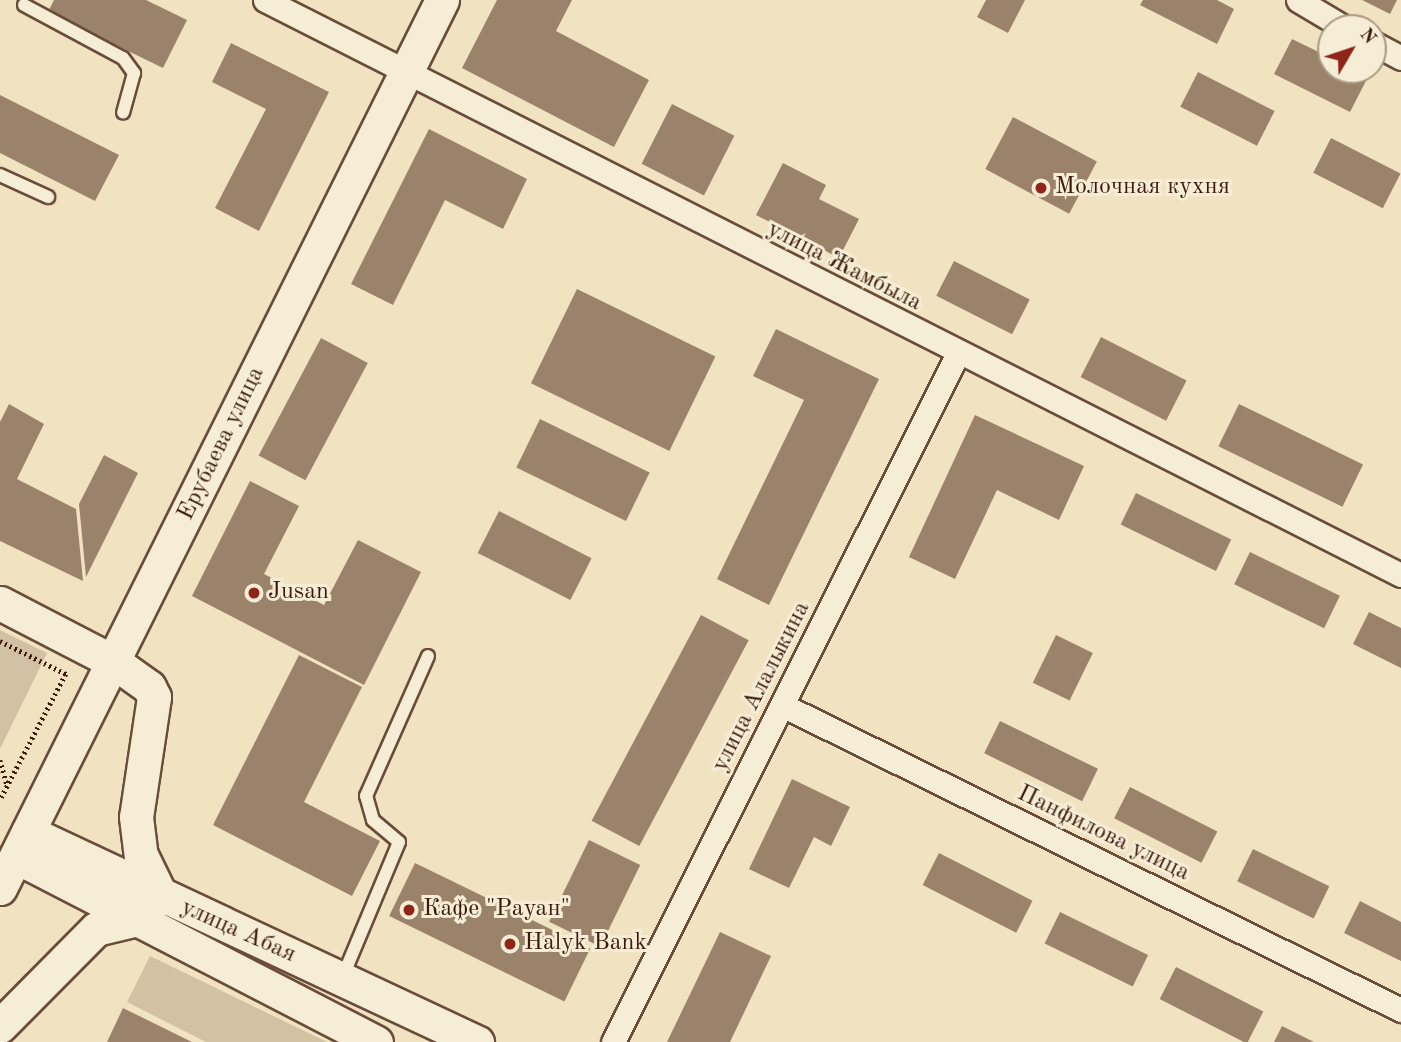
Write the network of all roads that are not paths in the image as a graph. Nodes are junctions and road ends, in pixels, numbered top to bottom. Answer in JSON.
{"nodes":[{"id":1,"x":265,"y":0,"type":"edge"},
{"id":2,"x":442,"y":0,"type":"edge"},
{"id":3,"x":1298,"y":0,"type":"edge"},
{"id":4,"x":24,"y":5,"type":"dead end"},
{"id":5,"x":1322,"y":14,"type":"edge"},
{"id":6,"x":408,"y":70,"type":"junction"},
{"id":7,"x":122,"y":113,"type":"dead end"},
{"id":8,"x":0,"y":175,"type":"edge"},
{"id":9,"x":48,"y":197,"type":"dead end"},
{"id":10,"x":957,"y":355,"type":"junction"},
{"id":11,"x":1401,"y":575,"type":"edge"},
{"id":12,"x":0,"y":603,"type":"edge"},
{"id":13,"x":428,"y":656,"type":"dead end"},
{"id":14,"x":114,"y":662,"type":"junction"},
{"id":15,"x":782,"y":705,"type":"junction"},
{"id":16,"x":22,"y":844,"type":"junction"},
{"id":17,"x":0,"y":888,"type":"edge"},
{"id":18,"x":150,"y":908,"type":"junction"},
{"id":19,"x":342,"y":978,"type":"junction"},
{"id":20,"x":1401,"y":1010,"type":"edge"},
{"id":21,"x":0,"y":1026,"type":"edge"},
{"id":22,"x":376,"y":1042,"type":"edge"},
{"id":23,"x":477,"y":1042,"type":"edge"},
{"id":24,"x":613,"y":1042,"type":"edge"}],
"edges":[{"from":1,"to":6,"type":"street","name":"улица Жамбыла"},
{"from":2,"to":6,"type":"main road","name":"Ерубаева улица"},
{"from":3,"to":5,"type":"street"},
{"from":4,"to":7,"type":"lane"},
{"from":6,"to":10,"type":"street","name":"улица Жамбыла"},
{"from":6,"to":14,"type":"main road","name":"Ерубаева улица"},
{"from":8,"to":9,"type":"lane"},
{"from":10,"to":11,"type":"street","name":"улица Жамбыла"},
{"from":10,"to":15,"type":"street","name":"улица Алалыкина"},
{"from":12,"to":14,"type":"main road","name":"улица Абая"},
{"from":13,"to":19,"type":"lane"},
{"from":14,"to":16,"type":"main road","name":"Ерубаева улица"},
{"from":14,"to":18,"type":"main road","name":"улица Абая"},
{"from":15,"to":20,"type":"street","name":"Панфилова улица"},
{"from":15,"to":24,"type":"street","name":"улица Алалыкина"},
{"from":16,"to":17,"type":"main road","name":"Ерубаева улица"},
{"from":16,"to":18,"type":"main road"},
{"from":18,"to":19,"type":"main road","name":"улица Абая"},
{"from":18,"to":21,"type":"main road"},
{"from":18,"to":22,"type":"main road","name":"улица Абая"},
{"from":19,"to":23,"type":"main road","name":"улица Абая"}]}
